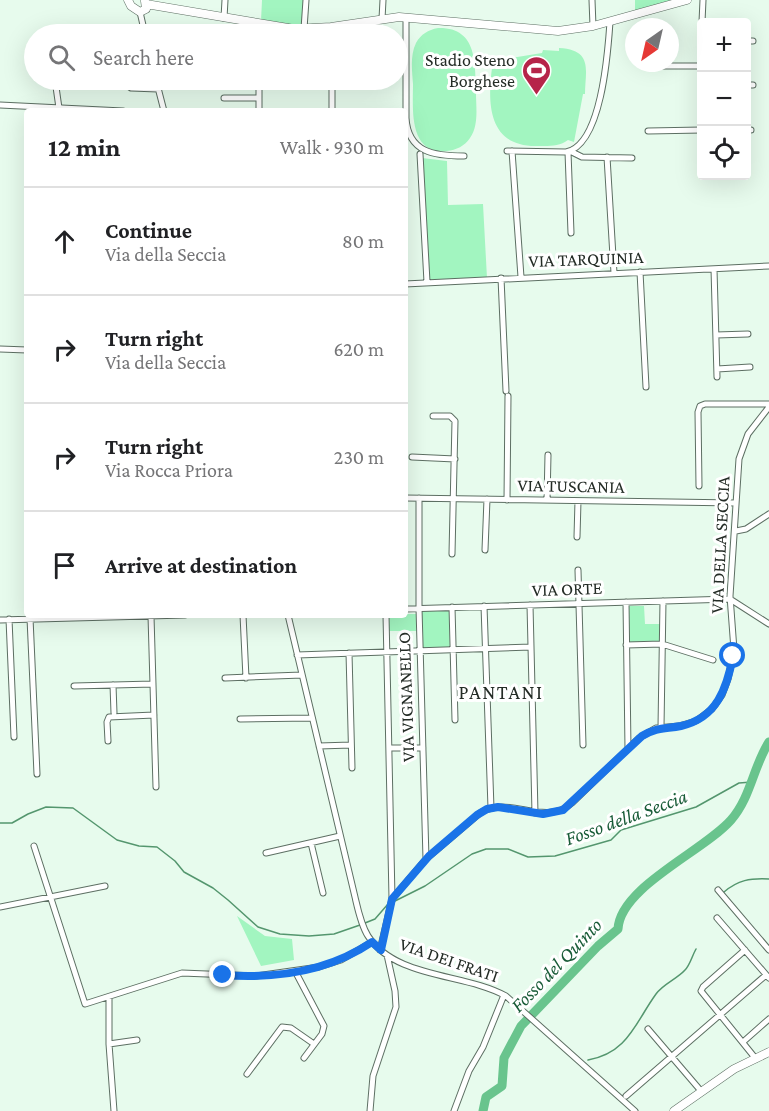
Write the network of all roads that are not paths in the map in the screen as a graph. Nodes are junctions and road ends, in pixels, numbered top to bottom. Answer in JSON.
{"nodes":[{"id":1,"x":127,"y":0,"type":"edge"},
{"id":2,"x":225,"y":0,"type":"edge"},
{"id":3,"x":306,"y":0,"type":"edge"},
{"id":4,"x":383,"y":0,"type":"edge"},
{"id":5,"x":592,"y":0,"type":"edge"},
{"id":6,"x":687,"y":0,"type":"edge"},
{"id":7,"x":703,"y":0,"type":"edge"},
{"id":8,"x":145,"y":2,"type":"edge"},
{"id":9,"x":140,"y":12,"type":"junction"},
{"id":10,"x":224,"y":18,"type":"junction"},
{"id":11,"x":406,"y":18,"type":"junction"},
{"id":12,"x":702,"y":18,"type":"edge"},
{"id":13,"x":382,"y":19,"type":"junction"},
{"id":14,"x":610,"y":22,"type":"junction"},
{"id":15,"x":143,"y":24,"type":"edge"},
{"id":16,"x":256,"y":24,"type":"edge"},
{"id":17,"x":304,"y":24,"type":"edge"},
{"id":18,"x":361,"y":24,"type":"edge"},
{"id":19,"x":406,"y":24,"type":"edge"},
{"id":20,"x":593,"y":26,"type":"junction"},
{"id":21,"x":679,"y":66,"type":"edge"},
{"id":22,"x":697,"y":66,"type":"edge"},
{"id":23,"x":56,"y":90,"type":"edge"},
{"id":24,"x":158,"y":90,"type":"edge"},
{"id":25,"x":259,"y":90,"type":"edge"},
{"id":26,"x":332,"y":90,"type":"edge"},
{"id":27,"x":406,"y":90,"type":"edge"},
{"id":28,"x":224,"y":98,"type":"dead end"},
{"id":29,"x":259,"y":99,"type":"junction"},
{"id":30,"x":0,"y":105,"type":"edge"},
{"id":31,"x":59,"y":108,"type":"joint"},
{"id":32,"x":163,"y":108,"type":"edge"},
{"id":33,"x":259,"y":108,"type":"edge"},
{"id":34,"x":332,"y":108,"type":"edge"},
{"id":35,"x":406,"y":108,"type":"edge"},
{"id":36,"x":408,"y":129,"type":"edge"},
{"id":37,"x":697,"y":130,"type":"edge"},
{"id":38,"x":648,"y":131,"type":"dead end"},
{"id":39,"x":569,"y":151,"type":"junction"},
{"id":40,"x":420,"y":154,"type":"dead end"},
{"id":41,"x":464,"y":156,"type":"dead end"},
{"id":42,"x":608,"y":157,"type":"junction"},
{"id":43,"x":632,"y":158,"type":"dead end"},
{"id":44,"x":571,"y":233,"type":"dead end"},
{"id":45,"x":769,"y":266,"type":"edge"},
{"id":46,"x":714,"y":269,"type":"junction"},
{"id":47,"x":640,"y":272,"type":"junction"},
{"id":48,"x":614,"y":273,"type":"junction"},
{"id":49,"x":521,"y":277,"type":"junction"},
{"id":50,"x":501,"y":278,"type":"junction"},
{"id":51,"x":427,"y":282,"type":"junction"},
{"id":52,"x":408,"y":284,"type":"edge"},
{"id":53,"x":748,"y":334,"type":"dead end"},
{"id":54,"x":716,"y":335,"type":"junction"},
{"id":55,"x":0,"y":341,"type":"edge"},
{"id":56,"x":1,"y":349,"type":"edge"},
{"id":57,"x":24,"y":350,"type":"edge"},
{"id":58,"x":750,"y":367,"type":"dead end"},
{"id":59,"x":717,"y":369,"type":"junction"},
{"id":60,"x":717,"y":377,"type":"dead end"},
{"id":61,"x":646,"y":387,"type":"dead end"},
{"id":62,"x":769,"y":405,"type":"edge"},
{"id":63,"x":433,"y":416,"type":"dead end"},
{"id":64,"x":548,"y":455,"type":"dead end"},
{"id":65,"x":412,"y":457,"type":"dead end"},
{"id":66,"x":454,"y":459,"type":"junction"},
{"id":67,"x":699,"y":486,"type":"dead end"},
{"id":68,"x":408,"y":498,"type":"edge"},
{"id":69,"x":419,"y":498,"type":"junction"},
{"id":70,"x":453,"y":499,"type":"junction"},
{"id":71,"x":486,"y":500,"type":"junction"},
{"id":72,"x":507,"y":500,"type":"junction"},
{"id":73,"x":547,"y":500,"type":"junction"},
{"id":74,"x":578,"y":501,"type":"junction"},
{"id":75,"x":736,"y":503,"type":"junction"},
{"id":76,"x":769,"y":514,"type":"edge"},
{"id":77,"x":736,"y":531,"type":"junction"},
{"id":78,"x":577,"y":537,"type":"dead end"},
{"id":79,"x":485,"y":550,"type":"dead end"},
{"id":80,"x":452,"y":554,"type":"dead end"},
{"id":81,"x":578,"y":570,"type":"dead end"},
{"id":82,"x":730,"y":599,"type":"junction"},
{"id":83,"x":663,"y":601,"type":"junction"},
{"id":84,"x":626,"y":602,"type":"junction"},
{"id":85,"x":579,"y":604,"type":"junction"},
{"id":86,"x":530,"y":605,"type":"junction"},
{"id":87,"x":484,"y":606,"type":"junction"},
{"id":88,"x":452,"y":607,"type":"junction"},
{"id":89,"x":419,"y":608,"type":"junction"},
{"id":90,"x":408,"y":609,"type":"edge"},
{"id":91,"x":30,"y":618,"type":"joint"},
{"id":92,"x":151,"y":618,"type":"edge"},
{"id":93,"x":243,"y":618,"type":"edge"},
{"id":94,"x":289,"y":618,"type":"edge"},
{"id":95,"x":386,"y":618,"type":"edge"},
{"id":96,"x":9,"y":619,"type":"junction"},
{"id":97,"x":0,"y":620,"type":"edge"},
{"id":98,"x":769,"y":624,"type":"edge"},
{"id":99,"x":662,"y":644,"type":"junction"},
{"id":100,"x":626,"y":645,"type":"junction"},
{"id":101,"x":531,"y":647,"type":"junction"},
{"id":102,"x":486,"y":649,"type":"junction"},
{"id":103,"x":453,"y":650,"type":"junction"},
{"id":104,"x":420,"y":651,"type":"junction"},
{"id":105,"x":386,"y":652,"type":"junction"},
{"id":106,"x":349,"y":653,"type":"junction"},
{"id":107,"x":297,"y":655,"type":"junction"},
{"id":108,"x":713,"y":660,"type":"dead end"},
{"id":109,"x":302,"y":675,"type":"junction"},
{"id":110,"x":225,"y":678,"type":"dead end"},
{"id":111,"x":246,"y":678,"type":"junction"},
{"id":112,"x":153,"y":684,"type":"junction"},
{"id":113,"x":113,"y":685,"type":"junction"},
{"id":114,"x":74,"y":686,"type":"dead end"},
{"id":115,"x":114,"y":713,"type":"dead end"},
{"id":116,"x":154,"y":715,"type":"junction"},
{"id":117,"x":312,"y":718,"type":"junction"},
{"id":118,"x":240,"y":719,"type":"dead end"},
{"id":119,"x":455,"y":720,"type":"dead end"},
{"id":120,"x":661,"y":727,"type":"junction"},
{"id":121,"x":14,"y":737,"type":"dead end"},
{"id":122,"x":108,"y":741,"type":"dead end"},
{"id":123,"x":351,"y":745,"type":"junction"},
{"id":124,"x":583,"y":745,"type":"dead end"},
{"id":125,"x":319,"y":746,"type":"junction"},
{"id":126,"x":390,"y":748,"type":"junction"},
{"id":127,"x":423,"y":748,"type":"junction"},
{"id":128,"x":628,"y":749,"type":"junction"},
{"id":129,"x":352,"y":768,"type":"dead end"},
{"id":130,"x":38,"y":774,"type":"dead end"},
{"id":131,"x":156,"y":788,"type":"dead end"},
{"id":132,"x":491,"y":808,"type":"junction"},
{"id":133,"x":535,"y":813,"type":"junction"},
{"id":134,"x":340,"y":836,"type":"junction"},
{"id":135,"x":311,"y":843,"type":"junction"},
{"id":136,"x":34,"y":846,"type":"dead end"},
{"id":137,"x":266,"y":853,"type":"dead end"},
{"id":138,"x":426,"y":859,"type":"junction"},
{"id":139,"x":105,"y":886,"type":"dead end"},
{"id":140,"x":718,"y":890,"type":"dead end"},
{"id":141,"x":323,"y":893,"type":"dead end"},
{"id":142,"x":50,"y":897,"type":"junction"},
{"id":143,"x":392,"y":899,"type":"junction"},
{"id":144,"x":0,"y":907,"type":"edge"},
{"id":145,"x":717,"y":918,"type":"dead end"},
{"id":146,"x":372,"y":942,"type":"junction"},
{"id":147,"x":381,"y":950,"type":"junction"},
{"id":148,"x":745,"y":950,"type":"junction"},
{"id":149,"x":769,"y":950,"type":"edge"},
{"id":150,"x":387,"y":955,"type":"junction"},
{"id":151,"x":295,"y":971,"type":"junction"},
{"id":152,"x":768,"y":976,"type":"edge"},
{"id":153,"x":504,"y":995,"type":"junction"},
{"id":154,"x":110,"y":997,"type":"junction"},
{"id":155,"x":720,"y":1015,"type":"junction"},
{"id":156,"x":769,"y":1019,"type":"edge"},
{"id":157,"x":648,"y":1029,"type":"dead end"},
{"id":158,"x":137,"y":1040,"type":"dead end"},
{"id":159,"x":743,"y":1042,"type":"junction"},
{"id":160,"x":109,"y":1044,"type":"junction"},
{"id":161,"x":314,"y":1044,"type":"junction"},
{"id":162,"x":769,"y":1052,"type":"edge"},
{"id":163,"x":672,"y":1057,"type":"junction"},
{"id":164,"x":304,"y":1058,"type":"dead end"},
{"id":165,"x":756,"y":1059,"type":"junction"},
{"id":166,"x":247,"y":1074,"type":"dead end"},
{"id":167,"x":701,"y":1091,"type":"junction"},
{"id":168,"x":626,"y":1096,"type":"dead end"},
{"id":169,"x":114,"y":1111,"type":"edge"},
{"id":170,"x":370,"y":1111,"type":"edge"},
{"id":171,"x":454,"y":1111,"type":"edge"},
{"id":172,"x":635,"y":1111,"type":"edge"},
{"id":173,"x":674,"y":1111,"type":"edge"}],
"edges":[{"from":1,"to":9,"type":"main road"},
{"from":2,"to":10,"type":"street"},
{"from":3,"to":17,"type":"street"},
{"from":4,"to":13,"type":"street"},
{"from":5,"to":20,"type":"street"},
{"from":6,"to":14,"type":"main road"},
{"from":7,"to":12,"type":"street"},
{"from":8,"to":9,"type":"main road"},
{"from":8,"to":10,"type":"main road"},
{"from":9,"to":15,"type":"street"},
{"from":10,"to":16,"type":"main road"},
{"from":11,"to":13,"type":"main road"},
{"from":11,"to":19,"type":"street"},
{"from":11,"to":20,"type":"main road"},
{"from":13,"to":18,"type":"main road"},
{"from":14,"to":20,"type":"main road"},
{"from":14,"to":39,"type":"street"},
{"from":21,"to":22,"type":"street"},
{"from":23,"to":31,"type":"street"},
{"from":24,"to":32,"type":"street"},
{"from":25,"to":29,"type":"street"},
{"from":26,"to":34,"type":"street"},
{"from":27,"to":35,"type":"street"},
{"from":28,"to":29,"type":"street"},
{"from":29,"to":33,"type":"street"},
{"from":30,"to":31,"type":"street"},
{"from":36,"to":41,"type":"street"},
{"from":37,"to":38,"type":"street"},
{"from":39,"to":42,"type":"street"},
{"from":39,"to":44,"type":"street"},
{"from":39,"to":49,"type":"street"},
{"from":40,"to":51,"type":"street"},
{"from":42,"to":43,"type":"street"},
{"from":42,"to":48,"type":"street"},
{"from":45,"to":46,"type":"street","name":"VIA TARQUINIA"},
{"from":46,"to":47,"type":"street","name":"VIA TARQUINIA"},
{"from":46,"to":54,"type":"street"},
{"from":47,"to":48,"type":"street","name":"VIA TARQUINIA"},
{"from":47,"to":61,"type":"street"},
{"from":48,"to":49,"type":"street","name":"VIA TARQUINIA"},
{"from":49,"to":50,"type":"street","name":"VIA TARQUINIA"},
{"from":50,"to":51,"type":"street","name":"VIA TARQUINIA"},
{"from":50,"to":72,"type":"street"},
{"from":51,"to":52,"type":"street","name":"VIA TARQUINIA"},
{"from":53,"to":54,"type":"street"},
{"from":54,"to":59,"type":"street"},
{"from":55,"to":56,"type":"street"},
{"from":56,"to":57,"type":"street"},
{"from":58,"to":59,"type":"street"},
{"from":59,"to":60,"type":"street"},
{"from":62,"to":67,"type":"street"},
{"from":62,"to":75,"type":"street","name":"VIA DELLA SECCIA"},
{"from":63,"to":66,"type":"street"},
{"from":64,"to":73,"type":"street"},
{"from":65,"to":66,"type":"street"},
{"from":66,"to":70,"type":"street"},
{"from":68,"to":69,"type":"street","name":"VIA TUSCANIA"},
{"from":69,"to":70,"type":"street","name":"VIA TUSCANIA"},
{"from":69,"to":89,"type":"street","name":"VIA VIGNANELLO"},
{"from":70,"to":71,"type":"street","name":"VIA TUSCANIA"},
{"from":70,"to":80,"type":"street"},
{"from":71,"to":72,"type":"street","name":"VIA TUSCANIA"},
{"from":71,"to":79,"type":"street"},
{"from":72,"to":73,"type":"street","name":"VIA TUSCANIA"},
{"from":73,"to":74,"type":"street","name":"VIA TUSCANIA"},
{"from":74,"to":75,"type":"street","name":"VIA TUSCANIA"},
{"from":74,"to":78,"type":"street"},
{"from":75,"to":77,"type":"street","name":"VIA DELLA SECCIA"},
{"from":76,"to":77,"type":"street"},
{"from":77,"to":82,"type":"street","name":"VIA DELLA SECCIA"},
{"from":81,"to":85,"type":"street"},
{"from":82,"to":83,"type":"street","name":"VIA ORTE"},
{"from":82,"to":98,"type":"street"},
{"from":82,"to":120,"type":"street","name":"VIA DELLA SECCIA"},
{"from":83,"to":84,"type":"street","name":"VIA ORTE"},
{"from":83,"to":99,"type":"street"},
{"from":84,"to":85,"type":"street","name":"VIA ORTE"},
{"from":84,"to":100,"type":"street"},
{"from":85,"to":86,"type":"street","name":"VIA ORTE"},
{"from":85,"to":124,"type":"street"},
{"from":86,"to":87,"type":"street","name":"VIA ORTE"},
{"from":86,"to":101,"type":"street"},
{"from":87,"to":88,"type":"street","name":"VIA ORTE"},
{"from":87,"to":102,"type":"street"},
{"from":88,"to":89,"type":"street","name":"VIA ORTE"},
{"from":88,"to":103,"type":"street"},
{"from":89,"to":90,"type":"street","name":"VIA ORTE"},
{"from":89,"to":104,"type":"street","name":"VIA VIGNANELLO"},
{"from":91,"to":96,"type":"street"},
{"from":91,"to":130,"type":"street"},
{"from":92,"to":112,"type":"street"},
{"from":93,"to":111,"type":"street"},
{"from":94,"to":107,"type":"street","name":"VIA DEI FRATI"},
{"from":95,"to":105,"type":"street"},
{"from":96,"to":97,"type":"street"},
{"from":96,"to":121,"type":"street"},
{"from":99,"to":100,"type":"street"},
{"from":99,"to":108,"type":"street"},
{"from":99,"to":120,"type":"street"},
{"from":100,"to":128,"type":"street"},
{"from":101,"to":102,"type":"street"},
{"from":101,"to":133,"type":"street"},
{"from":102,"to":103,"type":"street"},
{"from":102,"to":132,"type":"street"},
{"from":103,"to":104,"type":"street"},
{"from":103,"to":119,"type":"street"},
{"from":104,"to":105,"type":"street"},
{"from":104,"to":127,"type":"street","name":"VIA VIGNANELLO"},
{"from":105,"to":106,"type":"street"},
{"from":105,"to":126,"type":"street"},
{"from":106,"to":107,"type":"street"},
{"from":106,"to":123,"type":"street"},
{"from":107,"to":109,"type":"street","name":"VIA DEI FRATI"},
{"from":109,"to":111,"type":"street"},
{"from":109,"to":117,"type":"street","name":"VIA DEI FRATI"},
{"from":110,"to":111,"type":"street"},
{"from":112,"to":113,"type":"street"},
{"from":112,"to":116,"type":"street"},
{"from":113,"to":114,"type":"street"},
{"from":113,"to":115,"type":"street"},
{"from":116,"to":122,"type":"street"},
{"from":116,"to":131,"type":"street"},
{"from":117,"to":118,"type":"street"},
{"from":117,"to":125,"type":"street","name":"VIA DEI FRATI"},
{"from":120,"to":128,"type":"street","name":"VIA DELLA SECCIA"},
{"from":123,"to":125,"type":"street"},
{"from":123,"to":129,"type":"street"},
{"from":125,"to":134,"type":"street","name":"VIA DEI FRATI"},
{"from":126,"to":127,"type":"street"},
{"from":126,"to":143,"type":"street"},
{"from":127,"to":138,"type":"street","name":"VIA VIGNANELLO"},
{"from":128,"to":133,"type":"street","name":"VIA DELLA SECCIA"},
{"from":132,"to":133,"type":"street","name":"VIA DELLA SECCIA"},
{"from":132,"to":138,"type":"street"},
{"from":134,"to":135,"type":"street"},
{"from":134,"to":146,"type":"street","name":"VIA DEI FRATI"},
{"from":135,"to":137,"type":"street"},
{"from":135,"to":141,"type":"street"},
{"from":136,"to":142,"type":"street"},
{"from":138,"to":143,"type":"street"},
{"from":139,"to":142,"type":"street"},
{"from":140,"to":149,"type":"street"},
{"from":142,"to":144,"type":"street"},
{"from":142,"to":154,"type":"street"},
{"from":143,"to":147,"type":"street"},
{"from":145,"to":148,"type":"street"},
{"from":146,"to":147,"type":"street","name":"VIA DEI FRATI"},
{"from":146,"to":151,"type":"street"},
{"from":147,"to":150,"type":"street","name":"VIA DEI FRATI"},
{"from":148,"to":152,"type":"street"},
{"from":148,"to":155,"type":"street"},
{"from":150,"to":153,"type":"street","name":"VIA DEI FRATI"},
{"from":150,"to":170,"type":"street"},
{"from":151,"to":154,"type":"street"},
{"from":151,"to":161,"type":"street"},
{"from":152,"to":155,"type":"street"},
{"from":153,"to":171,"type":"street"},
{"from":153,"to":172,"type":"street","name":"VIA DEI FRATI"},
{"from":154,"to":160,"type":"street"},
{"from":155,"to":159,"type":"street"},
{"from":155,"to":163,"type":"street"},
{"from":156,"to":159,"type":"street"},
{"from":157,"to":163,"type":"street"},
{"from":158,"to":160,"type":"street"},
{"from":159,"to":165,"type":"street"},
{"from":160,"to":169,"type":"street"},
{"from":161,"to":164,"type":"street"},
{"from":161,"to":166,"type":"street"},
{"from":162,"to":165,"type":"main road"},
{"from":163,"to":167,"type":"street"},
{"from":163,"to":168,"type":"street"},
{"from":165,"to":167,"type":"main road"},
{"from":167,"to":173,"type":"main road"}]}
